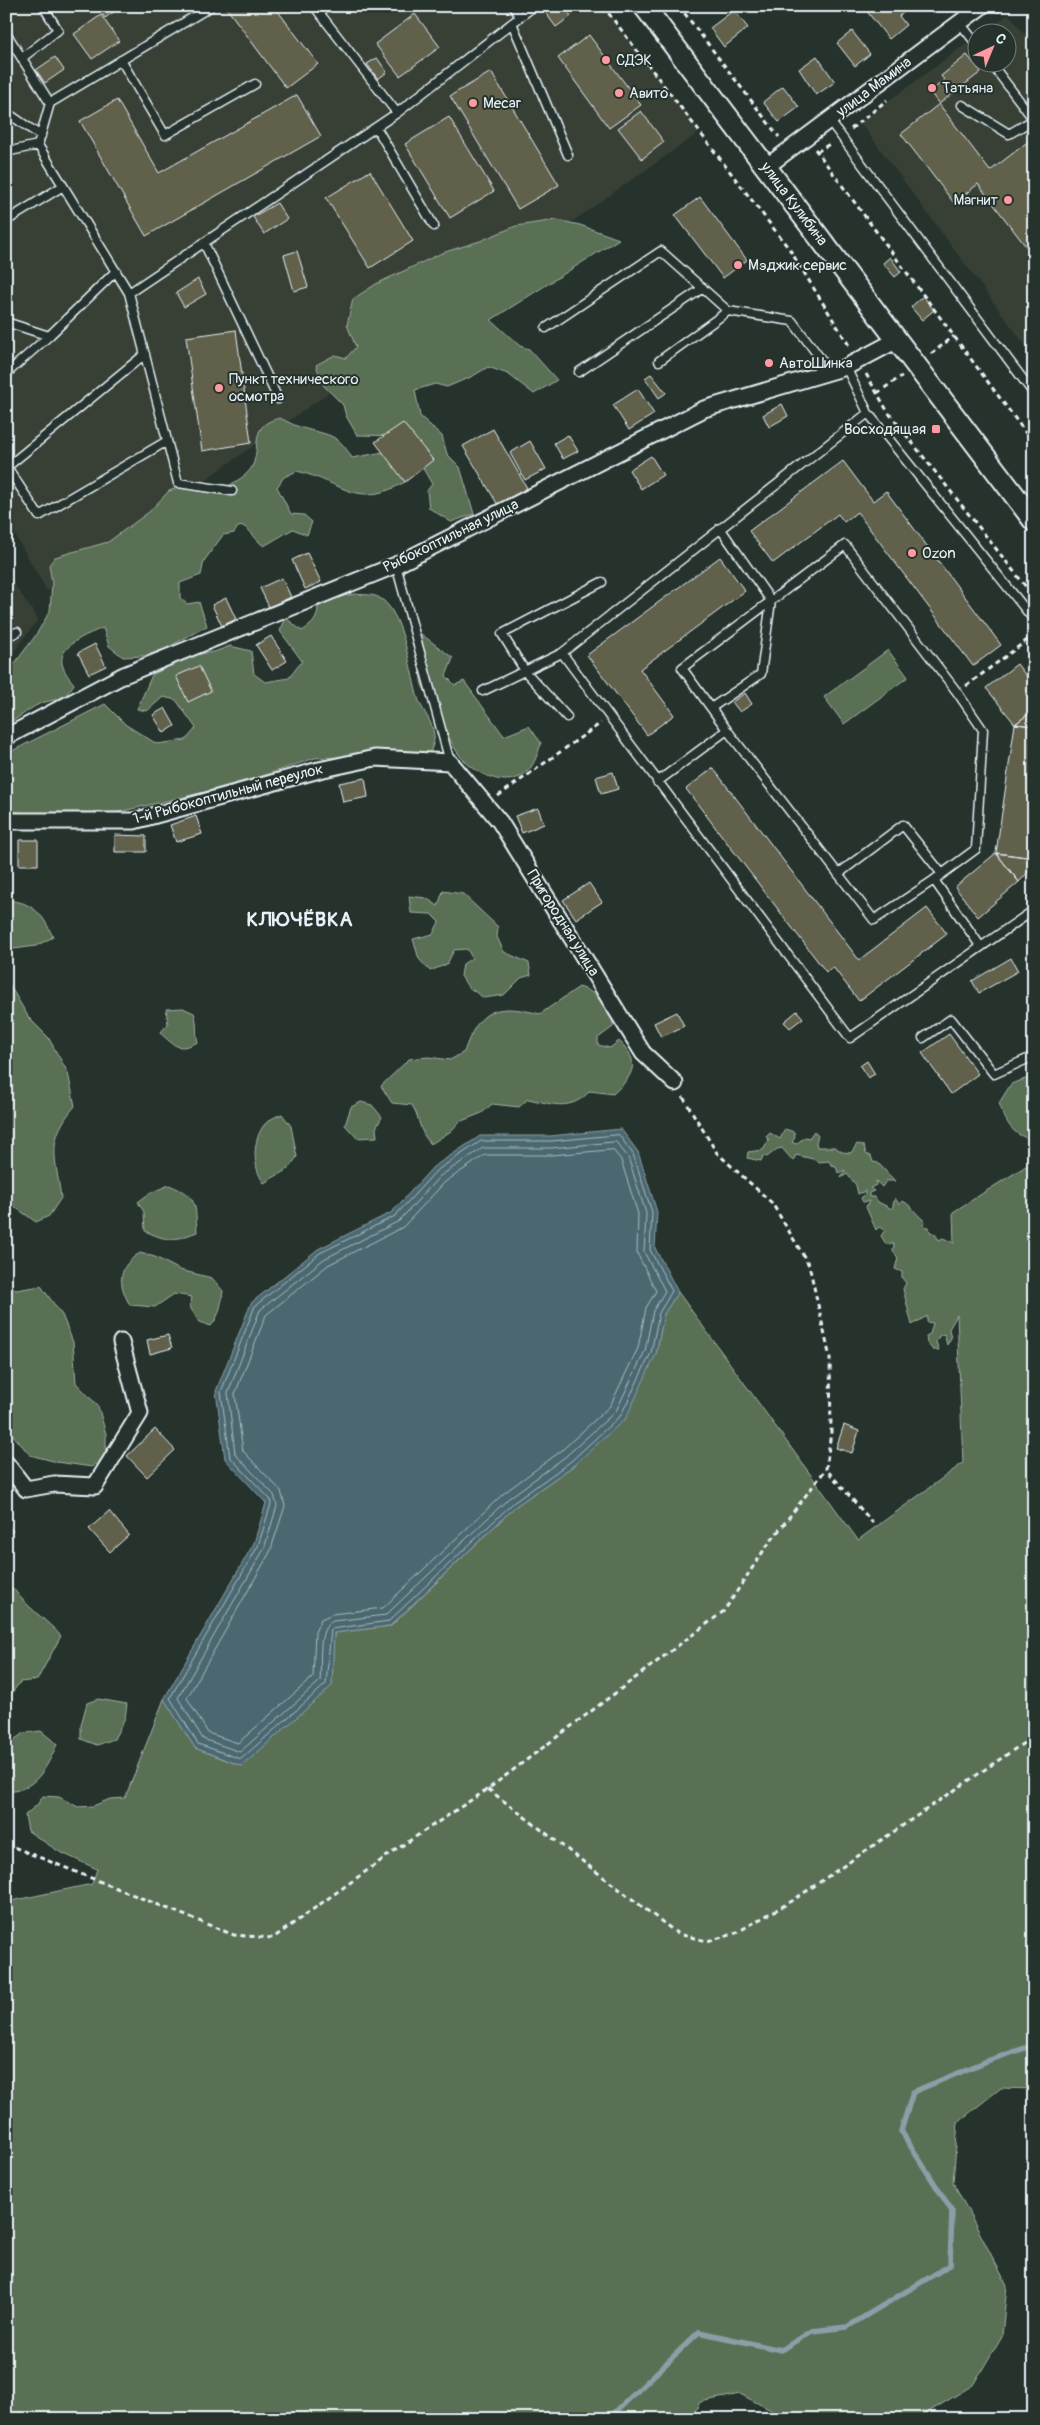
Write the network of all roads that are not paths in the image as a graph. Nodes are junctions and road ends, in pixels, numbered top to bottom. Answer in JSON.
{"nodes":[{"id":1,"x":43,"y":6,"type":"edge"},
{"id":2,"x":314,"y":6,"type":"edge"},
{"id":3,"x":513,"y":6,"type":"edge"},
{"id":4,"x":534,"y":6,"type":"edge"},
{"id":5,"x":644,"y":6,"type":"edge"},
{"id":6,"x":982,"y":6,"type":"edge"},
{"id":7,"x":210,"y":7,"type":"edge"},
{"id":8,"x":520,"y":16,"type":"junction"},
{"id":9,"x":512,"y":23,"type":"junction"},
{"id":10,"x":960,"y":23,"type":"junction"},
{"id":11,"x":6,"y":33,"type":"edge"},
{"id":12,"x":968,"y":33,"type":"edge"},
{"id":13,"x":22,"y":58,"type":"junction"},
{"id":14,"x":121,"y":60,"type":"junction"},
{"id":15,"x":997,"y":72,"type":"edge"},
{"id":16,"x":255,"y":84,"type":"dead end"},
{"id":17,"x":50,"y":103,"type":"junction"},
{"id":18,"x":962,"y":105,"type":"dead end"},
{"id":19,"x":6,"y":112,"type":"edge"},
{"id":20,"x":397,"y":113,"type":"junction"},
{"id":21,"x":829,"y":120,"type":"junction"},
{"id":22,"x":1033,"y":120,"type":"edge"},
{"id":23,"x":376,"y":127,"type":"junction"},
{"id":24,"x":41,"y":136,"type":"junction"},
{"id":25,"x":38,"y":145,"type":"junction"},
{"id":26,"x":6,"y":152,"type":"edge"},
{"id":27,"x":568,"y":154,"type":"dead end"},
{"id":28,"x":766,"y":167,"type":"junction"},
{"id":29,"x":63,"y":186,"type":"junction"},
{"id":30,"x":6,"y":221,"type":"edge"},
{"id":31,"x":434,"y":226,"type":"dead end"},
{"id":32,"x":204,"y":243,"type":"junction"},
{"id":33,"x":116,"y":271,"type":"junction"},
{"id":34,"x":703,"y":288,"type":"junction"},
{"id":35,"x":130,"y":293,"type":"junction"},
{"id":36,"x":728,"y":311,"type":"junction"},
{"id":37,"x":6,"y":322,"type":"edge"},
{"id":38,"x":546,"y":328,"type":"dead end"},
{"id":39,"x":49,"y":336,"type":"junction"},
{"id":40,"x":896,"y":340,"type":"junction"},
{"id":41,"x":145,"y":354,"type":"junction"},
{"id":42,"x":659,"y":361,"type":"dead end"},
{"id":43,"x":852,"y":364,"type":"junction"},
{"id":44,"x":830,"y":371,"type":"junction"},
{"id":45,"x":579,"y":372,"type":"dead end"},
{"id":46,"x":6,"y":374,"type":"edge"},
{"id":47,"x":1034,"y":394,"type":"edge"},
{"id":48,"x":278,"y":399,"type":"dead end"},
{"id":49,"x":868,"y":414,"type":"junction"},
{"id":50,"x":167,"y":440,"type":"junction"},
{"id":51,"x":232,"y":491,"type":"dead end"},
{"id":52,"x":1034,"y":521,"type":"edge"},
{"id":53,"x":720,"y":528,"type":"junction"},
{"id":54,"x":396,"y":565,"type":"junction"},
{"id":55,"x":602,"y":582,"type":"dead end"},
{"id":56,"x":772,"y":601,"type":"junction"},
{"id":57,"x":1034,"y":620,"type":"edge"},
{"id":58,"x":17,"y":632,"type":"dead end"},
{"id":59,"x":6,"y":637,"type":"edge"},
{"id":60,"x":562,"y":653,"type":"junction"},
{"id":61,"x":525,"y":671,"type":"junction"},
{"id":62,"x":483,"y":691,"type":"dead end"},
{"id":63,"x":711,"y":708,"type":"junction"},
{"id":64,"x":567,"y":717,"type":"dead end"},
{"id":65,"x":727,"y":730,"type":"junction"},
{"id":66,"x":6,"y":738,"type":"edge"},
{"id":67,"x":450,"y":762,"type":"junction"},
{"id":68,"x":657,"y":782,"type":"junction"},
{"id":69,"x":6,"y":821,"type":"edge"},
{"id":70,"x":838,"y":874,"type":"junction"},
{"id":71,"x":942,"y":874,"type":"junction"},
{"id":72,"x":934,"y":880,"type":"junction"},
{"id":73,"x":1034,"y":910,"type":"edge"},
{"id":74,"x":981,"y":947,"type":"junction"},
{"id":75,"x":923,"y":1038,"type":"dead end"},
{"id":76,"x":1034,"y":1056,"type":"edge"},
{"id":77,"x":675,"y":1083,"type":"road end"},
{"id":78,"x":121,"y":1342,"type":"dead end"},
{"id":79,"x":6,"y":1463,"type":"edge"}],
"edges":[{"from":1,"to":13,"type":"lane"},
{"from":2,"to":20,"type":"lane"},
{"from":3,"to":8,"type":"lane"},
{"from":4,"to":8,"type":"lane"},
{"from":5,"to":28,"type":"main road","name":"улица Кулибина"},
{"from":6,"to":10,"type":"street","name":"улица Мамина"},
{"from":7,"to":14,"type":"lane"},
{"from":8,"to":9,"type":"lane"},
{"from":9,"to":20,"type":"lane"},
{"from":9,"to":27,"type":"lane"},
{"from":10,"to":12,"type":"lane"},
{"from":10,"to":21,"type":"street","name":"улица Мамина"},
{"from":11,"to":13,"type":"lane"},
{"from":13,"to":17,"type":"lane"},
{"from":14,"to":16,"type":"lane"},
{"from":14,"to":17,"type":"lane"},
{"from":15,"to":22,"type":"lane"},
{"from":17,"to":24,"type":"lane"},
{"from":18,"to":22,"type":"lane"},
{"from":19,"to":24,"type":"lane"},
{"from":20,"to":23,"type":"lane"},
{"from":21,"to":28,"type":"street","name":"улица Мамина"},
{"from":21,"to":47,"type":"lane"},
{"from":23,"to":31,"type":"lane"},
{"from":23,"to":32,"type":"lane"},
{"from":24,"to":25,"type":"lane"},
{"from":25,"to":26,"type":"lane"},
{"from":25,"to":29,"type":"lane"},
{"from":28,"to":40,"type":"main road","name":"улица Кулибина"},
{"from":29,"to":30,"type":"lane"},
{"from":29,"to":33,"type":"lane"},
{"from":32,"to":35,"type":"lane"},
{"from":32,"to":48,"type":"lane"},
{"from":33,"to":35,"type":"lane"},
{"from":33,"to":39,"type":"lane"},
{"from":34,"to":36,"type":"lane"},
{"from":34,"to":38,"type":"lane"},
{"from":34,"to":45,"type":"lane"},
{"from":35,"to":41,"type":"lane"},
{"from":36,"to":42,"type":"lane"},
{"from":36,"to":44,"type":"lane"},
{"from":37,"to":39,"type":"lane"},
{"from":39,"to":46,"type":"lane"},
{"from":40,"to":43,"type":"street","name":"Рыбокоптильная улица"},
{"from":40,"to":52,"type":"main road","name":"улица Кулибина"},
{"from":41,"to":50,"type":"lane"},
{"from":41,"to":50,"type":"lane"},
{"from":43,"to":44,"type":"street","name":"Рыбокоптильная улица"},
{"from":43,"to":49,"type":"lane"},
{"from":44,"to":54,"type":"street","name":"Рыбокоптильная улица"},
{"from":49,"to":53,"type":"lane"},
{"from":49,"to":57,"type":"lane"},
{"from":50,"to":51,"type":"lane"},
{"from":53,"to":56,"type":"lane"},
{"from":53,"to":60,"type":"lane"},
{"from":54,"to":66,"type":"street","name":"Рыбокоптильная улица"},
{"from":54,"to":67,"type":"lane"},
{"from":55,"to":61,"type":"lane"},
{"from":56,"to":63,"type":"lane"},
{"from":56,"to":63,"type":"lane"},
{"from":56,"to":71,"type":"lane"},
{"from":58,"to":59,"type":"lane"},
{"from":60,"to":61,"type":"lane"},
{"from":60,"to":68,"type":"lane"},
{"from":61,"to":62,"type":"lane"},
{"from":61,"to":64,"type":"lane"},
{"from":63,"to":65,"type":"lane"},
{"from":65,"to":68,"type":"lane"},
{"from":65,"to":70,"type":"lane"},
{"from":67,"to":69,"type":"street","name":"1-й Рыбокоптильный переулок"},
{"from":67,"to":77,"type":"street","name":"Пригородная улица"},
{"from":68,"to":74,"type":"lane"},
{"from":70,"to":71,"type":"lane"},
{"from":70,"to":72,"type":"lane"},
{"from":71,"to":72,"type":"lane"},
{"from":72,"to":74,"type":"lane"},
{"from":73,"to":74,"type":"lane"},
{"from":75,"to":76,"type":"lane"},
{"from":78,"to":79,"type":"street"}]}
